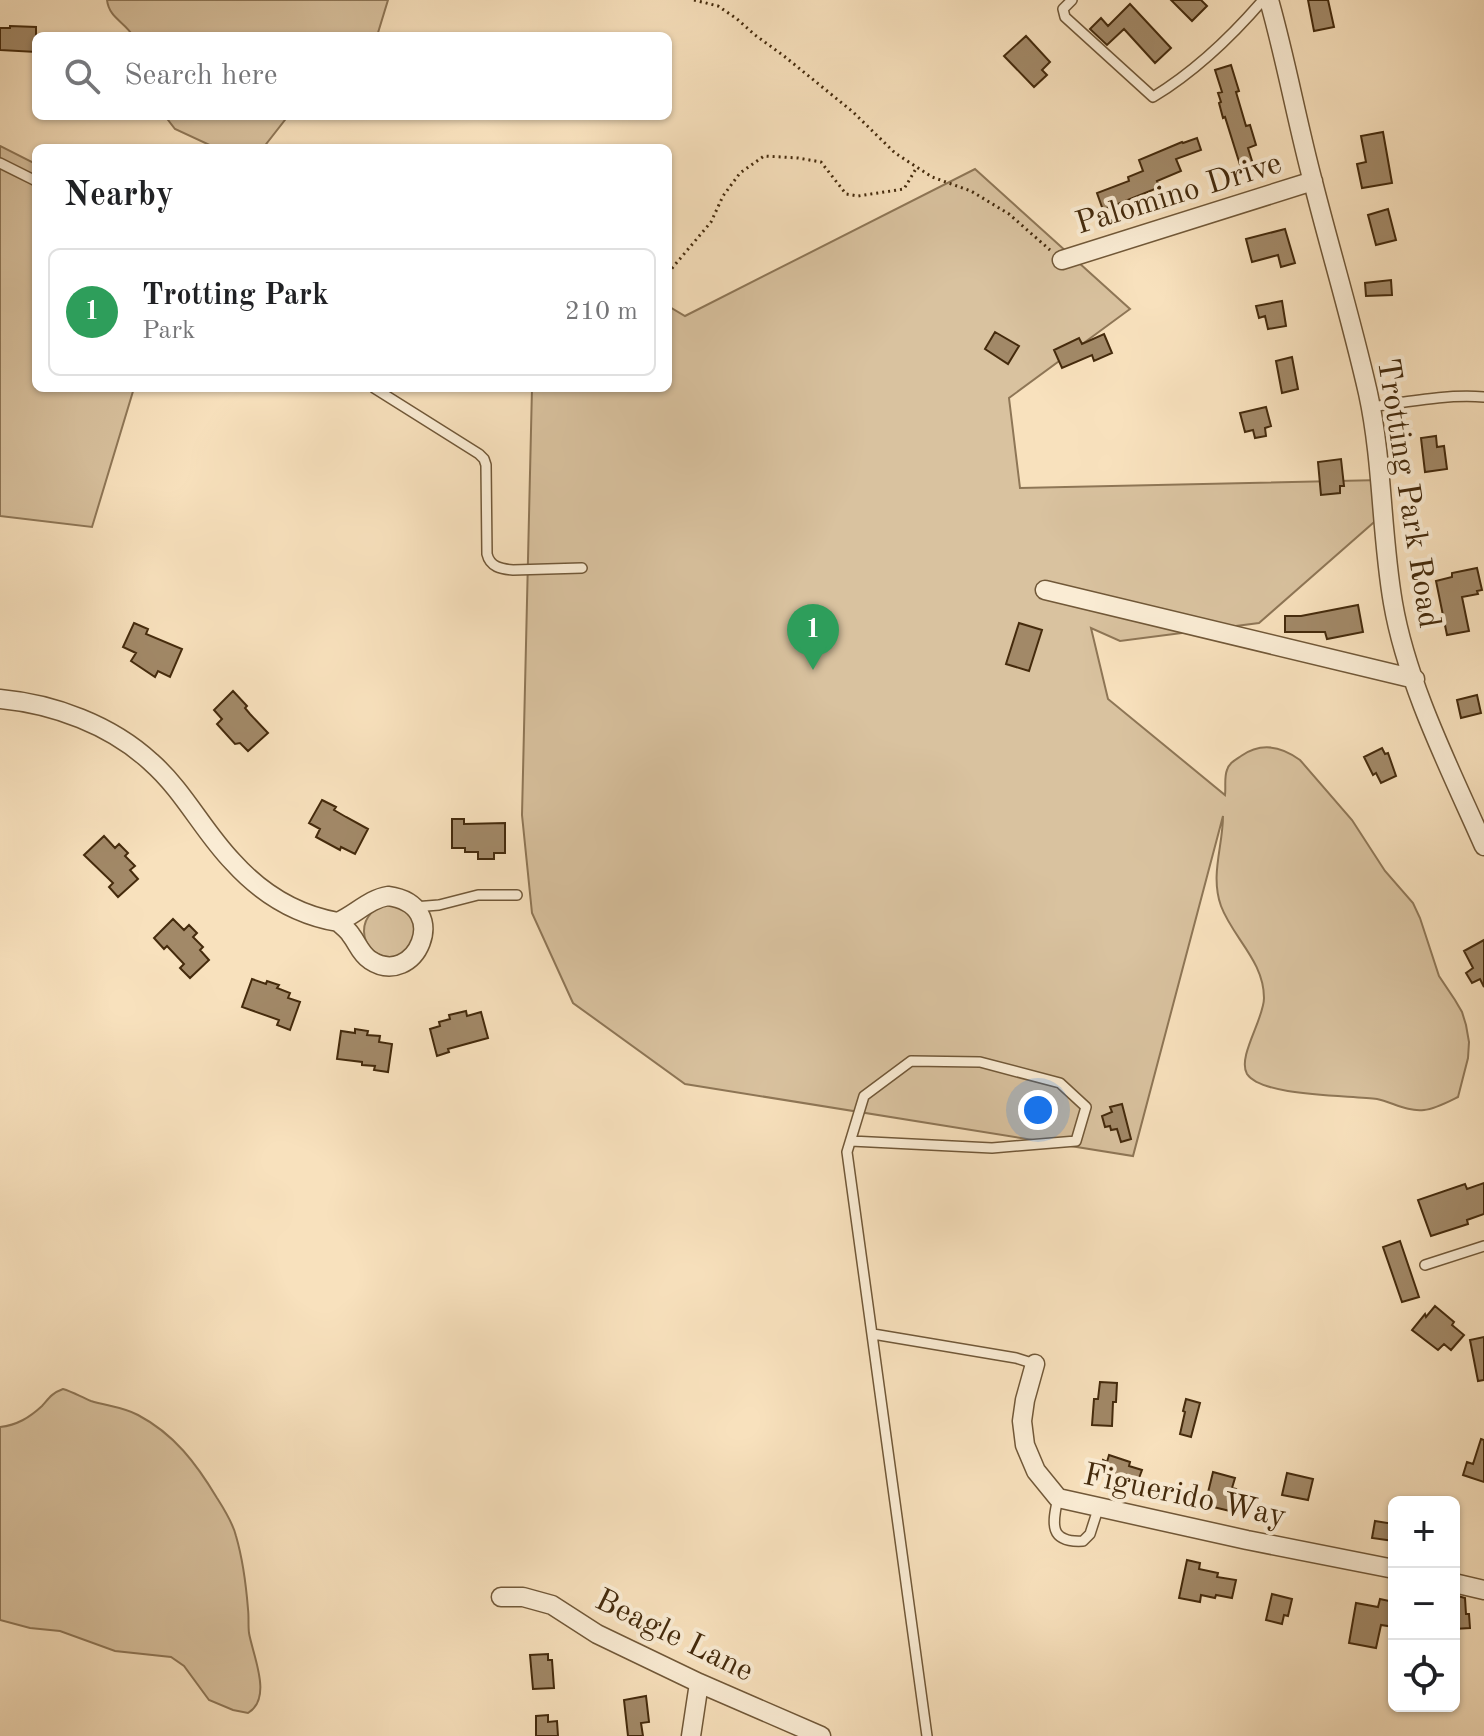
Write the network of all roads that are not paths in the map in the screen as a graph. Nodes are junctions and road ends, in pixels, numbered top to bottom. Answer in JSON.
{"nodes":[{"id":1,"x":1072,"y":0,"type":"edge"},
{"id":2,"x":1266,"y":0,"type":"edge"},
{"id":3,"x":0,"y":163,"type":"edge"},
{"id":4,"x":32,"y":179,"type":"edge"},
{"id":5,"x":1313,"y":181,"type":"junction"},
{"id":6,"x":1062,"y":260,"type":"road end"},
{"id":7,"x":380,"y":392,"type":"edge"},
{"id":8,"x":1484,"y":397,"type":"edge"},
{"id":9,"x":1371,"y":407,"type":"junction"},
{"id":10,"x":582,"y":568,"type":"dead end"},
{"id":11,"x":1045,"y":590,"type":"dead end"},
{"id":12,"x":1415,"y":679,"type":"junction"},
{"id":13,"x":0,"y":699,"type":"edge"},
{"id":14,"x":1484,"y":846,"type":"edge"},
{"id":15,"x":517,"y":895,"type":"dead end"},
{"id":16,"x":414,"y":907,"type":"junction"},
{"id":17,"x":338,"y":922,"type":"junction"},
{"id":18,"x":851,"y":1141,"type":"junction"},
{"id":19,"x":1484,"y":1246,"type":"edge"},
{"id":20,"x":1425,"y":1265,"type":"dead end"},
{"id":21,"x":873,"y":1334,"type":"junction"},
{"id":22,"x":1035,"y":1364,"type":"joint"},
{"id":23,"x":1058,"y":1498,"type":"junction"},
{"id":24,"x":1099,"y":1506,"type":"junction"},
{"id":25,"x":1389,"y":1568,"type":"edge"},
{"id":26,"x":1460,"y":1584,"type":"edge"},
{"id":27,"x":1484,"y":1590,"type":"edge"},
{"id":28,"x":501,"y":1597,"type":"dead end"},
{"id":29,"x":699,"y":1683,"type":"junction"},
{"id":30,"x":691,"y":1736,"type":"edge"},
{"id":31,"x":821,"y":1736,"type":"edge"},
{"id":32,"x":927,"y":1736,"type":"edge"}],
"edges":[{"from":1,"to":2,"type":"lane"},
{"from":2,"to":5,"type":"street","name":"Trotting Park Road"},
{"from":3,"to":4,"type":"lane"},
{"from":5,"to":6,"type":"street","name":"Palomino Drive"},
{"from":5,"to":9,"type":"street","name":"Trotting Park Road"},
{"from":7,"to":10,"type":"lane"},
{"from":8,"to":9,"type":"lane"},
{"from":9,"to":12,"type":"street","name":"Trotting Park Road"},
{"from":11,"to":12,"type":"street"},
{"from":12,"to":14,"type":"street","name":"Trotting Park Road"},
{"from":13,"to":17,"type":"street"},
{"from":15,"to":16,"type":"lane"},
{"from":16,"to":17,"type":"street"},
{"from":16,"to":17,"type":"street"},
{"from":18,"to":18,"type":"lane"},
{"from":18,"to":21,"type":"lane"},
{"from":19,"to":20,"type":"lane"},
{"from":21,"to":22,"type":"lane"},
{"from":21,"to":32,"type":"lane"},
{"from":22,"to":23,"type":"street","name":"Figuerido Way"},
{"from":23,"to":24,"type":"street","name":"Figuerido Way"},
{"from":23,"to":24,"type":"lane"},
{"from":24,"to":25,"type":"street","name":"Figuerido Way"},
{"from":26,"to":27,"type":"street"},
{"from":28,"to":29,"type":"street","name":"Beagle Lane"},
{"from":29,"to":30,"type":"street"},
{"from":29,"to":31,"type":"street","name":"Beagle Lane"}]}
